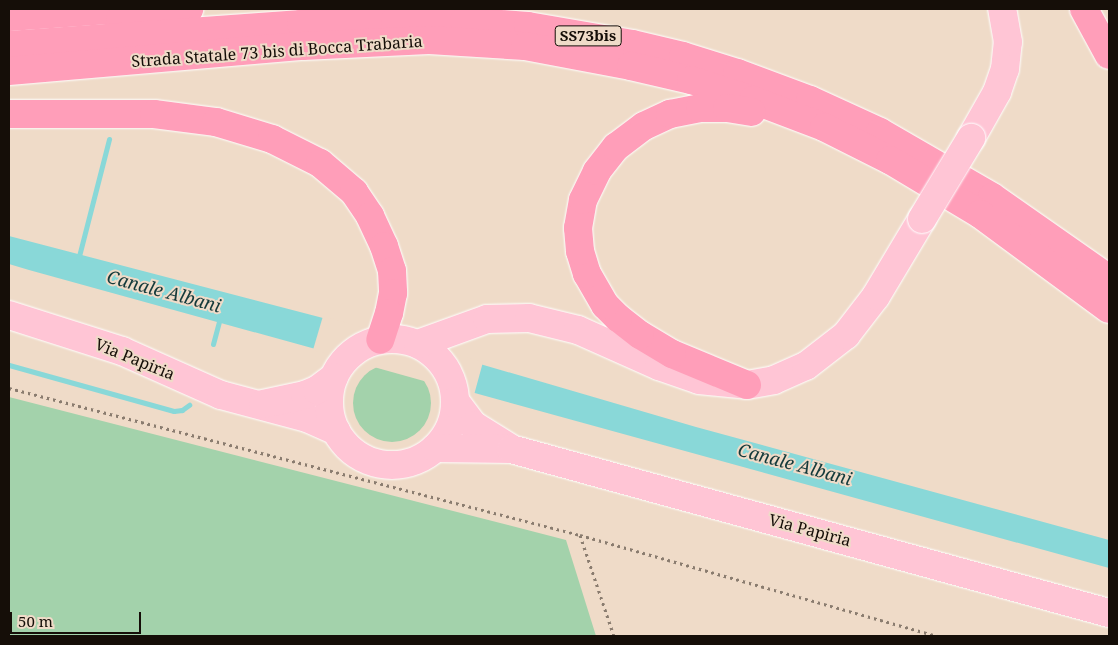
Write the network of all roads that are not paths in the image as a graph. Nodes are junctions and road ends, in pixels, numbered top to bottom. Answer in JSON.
{"nodes":[{"id":1,"x":123,"y":9,"type":"edge"},
{"id":2,"x":189,"y":9,"type":"edge"},
{"id":3,"x":1002,"y":9,"type":"edge"},
{"id":4,"x":1084,"y":9,"type":"edge"},
{"id":5,"x":9,"y":18,"type":"edge"},
{"id":6,"x":9,"y":28,"type":"edge"},
{"id":7,"x":9,"y":45,"type":"edge"},
{"id":8,"x":1109,"y":55,"type":"edge"},
{"id":9,"x":9,"y":70,"type":"edge"},
{"id":10,"x":9,"y":114,"type":"edge"},
{"id":11,"x":824,"y":127,"type":"junction"},
{"id":12,"x":1109,"y":279,"type":"edge"},
{"id":13,"x":1109,"y":309,"type":"edge"},
{"id":14,"x":9,"y":315,"type":"edge"},
{"id":15,"x":487,"y":319,"type":"junction"},
{"id":16,"x":380,"y":340,"type":"junction"},
{"id":17,"x":418,"y":344,"type":"junction"},
{"id":18,"x":446,"y":368,"type":"junction"},
{"id":19,"x":334,"y":377,"type":"junction"},
{"id":20,"x":747,"y":385,"type":"junction"},
{"id":21,"x":455,"y":401,"type":"junction"},
{"id":22,"x":259,"y":405,"type":"junction"},
{"id":23,"x":335,"y":440,"type":"junction"},
{"id":24,"x":511,"y":449,"type":"junction"},
{"id":25,"x":433,"y":456,"type":"junction"},
{"id":26,"x":1109,"y":613,"type":"edge"}],
"edges":[{"from":1,"to":5,"type":"highway"},
{"from":2,"to":6,"type":"highway"},
{"from":3,"to":20,"type":"main road","bridge":true},
{"from":4,"to":8,"type":"highway"},
{"from":7,"to":12,"type":"highway","name":"Strada Statale 73 bis di Bocca Trabaria","number":"SS73bis"},
{"from":9,"to":11,"type":"highway","name":"Strada Statale 73 bis di Bocca Trabaria","number":"SS73bis"},
{"from":10,"to":16,"type":"highway"},
{"from":11,"to":13,"type":"highway","name":"Strada Statale 73 bis di Bocca Trabaria","number":"SS73bis"},
{"from":11,"to":20,"type":"highway"},
{"from":14,"to":22,"type":"main road","name":"Via Papiria"},
{"from":15,"to":17,"type":"main road"},
{"from":15,"to":18,"type":"main road"},
{"from":15,"to":20,"type":"main road"},
{"from":16,"to":17,"type":"main road","name":"Via Papiria"},
{"from":16,"to":19,"type":"main road","name":"Via Papiria"},
{"from":17,"to":18,"type":"main road","name":"Via Papiria"},
{"from":18,"to":21,"type":"main road","name":"Via Papiria"},
{"from":19,"to":22,"type":"main road","name":"Via Papiria"},
{"from":19,"to":23,"type":"main road","name":"Via Papiria"},
{"from":21,"to":24,"type":"main road","name":"Via Papiria"},
{"from":21,"to":25,"type":"main road","name":"Via Papiria"},
{"from":22,"to":23,"type":"main road","name":"Via Papiria"},
{"from":23,"to":25,"type":"main road","name":"Via Papiria"},
{"from":24,"to":25,"type":"main road","name":"Via Papiria"},
{"from":24,"to":26,"type":"main road","name":"Via Papiria"}]}
